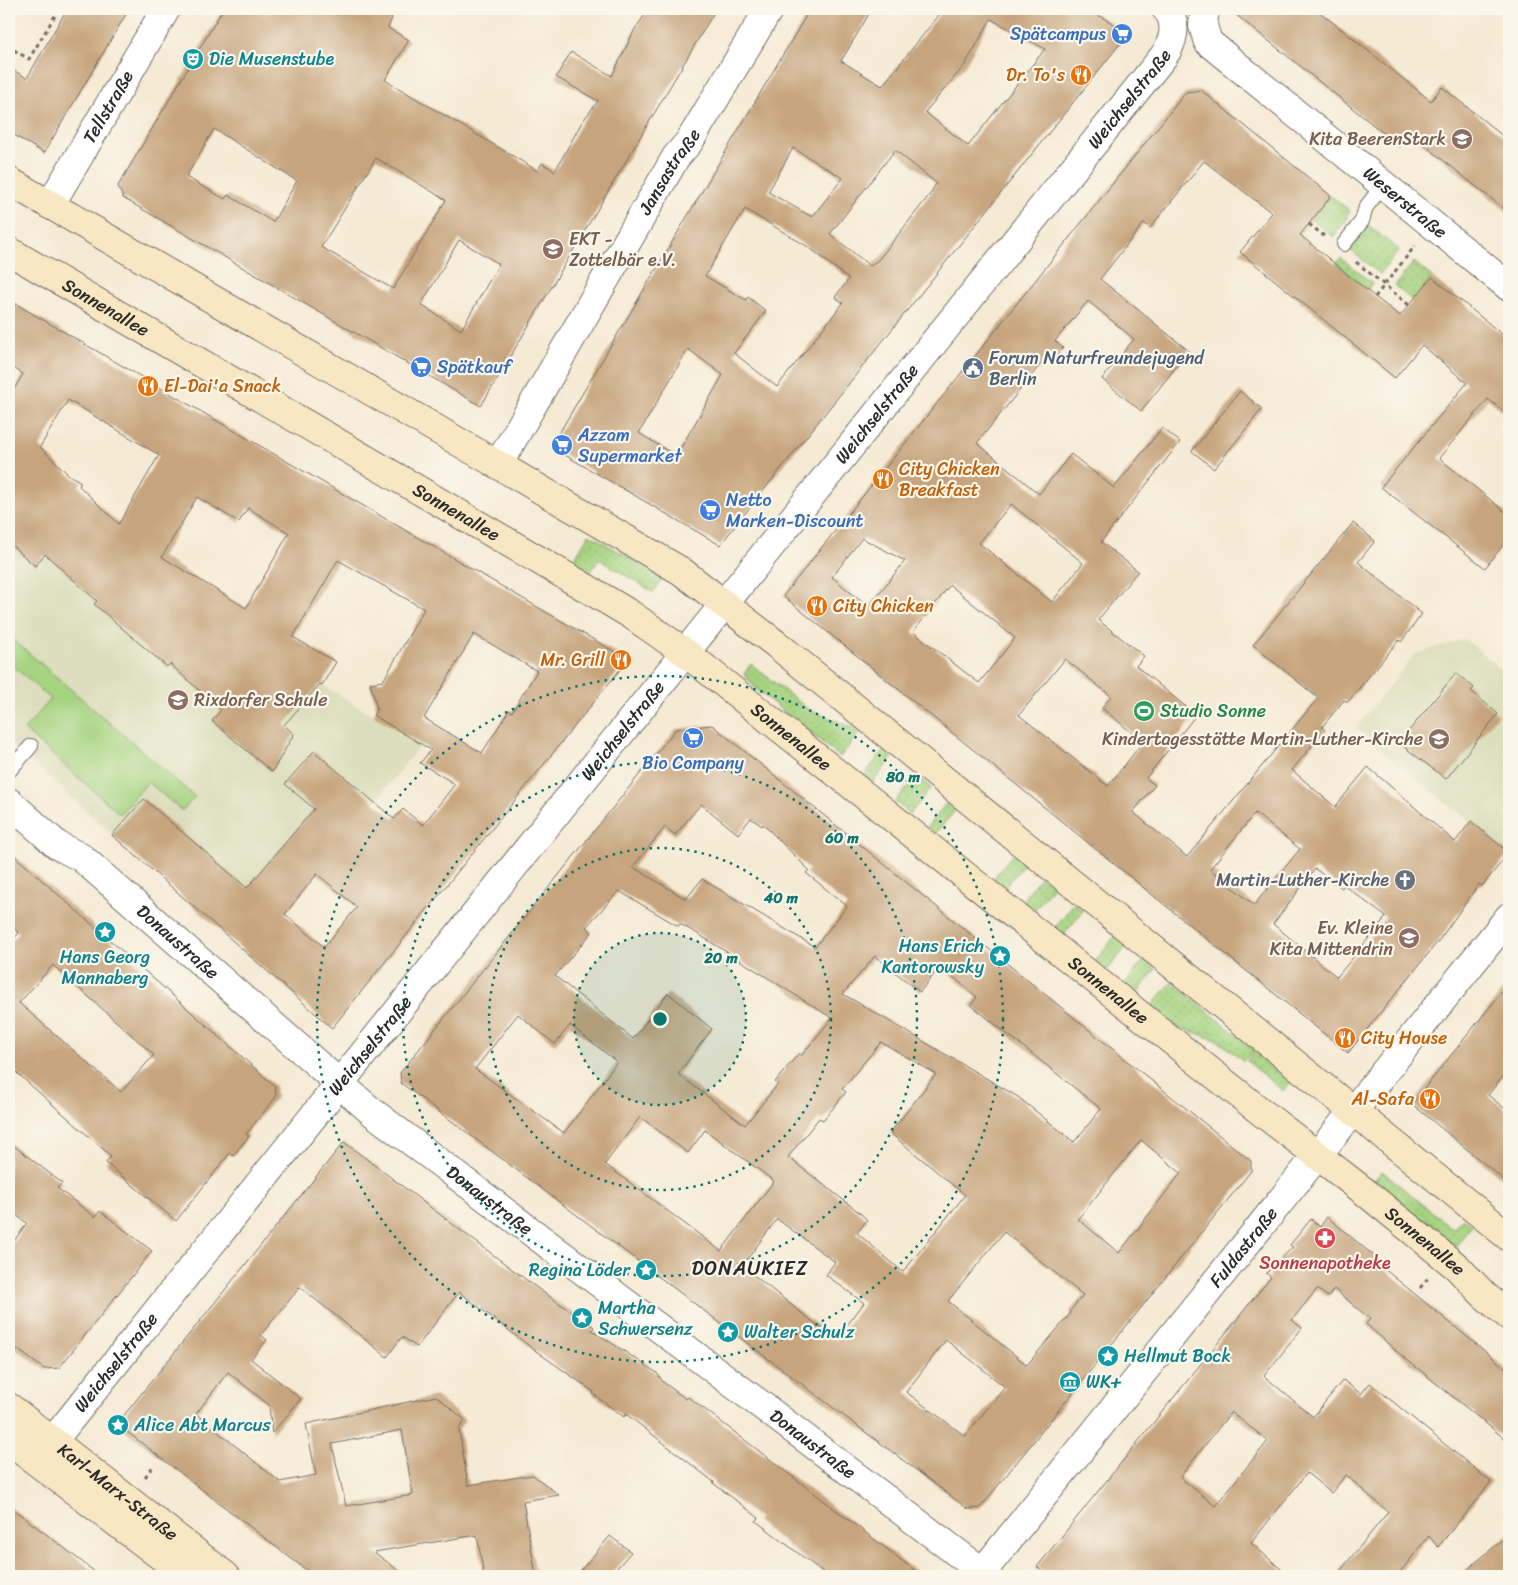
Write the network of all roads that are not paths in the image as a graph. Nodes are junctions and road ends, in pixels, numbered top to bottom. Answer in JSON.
{"nodes":[{"id":1,"x":166,"y":9,"type":"edge"},
{"id":2,"x":769,"y":9,"type":"edge"},
{"id":3,"x":1205,"y":9,"type":"edge"},
{"id":4,"x":1167,"y":10,"type":"edge"},
{"id":5,"x":9,"y":181,"type":"edge"},
{"id":6,"x":1384,"y":185,"type":"junction"},
{"id":7,"x":50,"y":205,"type":"junction"},
{"id":8,"x":1344,"y":244,"type":"dead end"},
{"id":9,"x":9,"y":251,"type":"edge"},
{"id":10,"x":1509,"y":287,"type":"edge"},
{"id":11,"x":498,"y":465,"type":"junction"},
{"id":12,"x":725,"y":603,"type":"junction"},
{"id":13,"x":686,"y":653,"type":"junction"},
{"id":14,"x":31,"y":746,"type":"dead end"},
{"id":15,"x":9,"y":771,"type":"edge"},
{"id":16,"x":9,"y":802,"type":"edge"},
{"id":17,"x":1509,"y":917,"type":"edge"},
{"id":18,"x":340,"y":1084,"type":"junction"},
{"id":19,"x":1353,"y":1112,"type":"junction"},
{"id":20,"x":1318,"y":1156,"type":"junction"},
{"id":21,"x":1509,"y":1237,"type":"edge"},
{"id":22,"x":1509,"y":1316,"type":"edge"},
{"id":23,"x":9,"y":1407,"type":"edge"},
{"id":24,"x":9,"y":1441,"type":"edge"},
{"id":25,"x":44,"y":1451,"type":"junction"},
{"id":26,"x":984,"y":1575,"type":"edge"},
{"id":27,"x":187,"y":1576,"type":"edge"},
{"id":28,"x":226,"y":1576,"type":"edge"}],
"edges":[{"from":1,"to":7,"type":"street","name":"Tellstraße"},
{"from":2,"to":11,"type":"street","name":"Jansastraße"},
{"from":3,"to":6,"type":"street","name":"Weserstraße"},
{"from":4,"to":12,"type":"street","name":"Weichselstraße"},
{"from":5,"to":7,"type":"main road"},
{"from":6,"to":8,"type":"lane"},
{"from":6,"to":10,"type":"street","name":"Weserstraße"},
{"from":7,"to":11,"type":"main road"},
{"from":9,"to":13,"type":"main road","name":"Sonnenallee"},
{"from":11,"to":12,"type":"main road"},
{"from":12,"to":13,"type":"street","name":"Weichselstraße"},
{"from":12,"to":19,"type":"main road"},
{"from":13,"to":18,"type":"street","name":"Weichselstraße"},
{"from":13,"to":20,"type":"main road","name":"Sonnenallee"},
{"from":14,"to":15,"type":"lane"},
{"from":16,"to":18,"type":"street","name":"Donaustraße"},
{"from":17,"to":19,"type":"street","name":"Fuldastraße"},
{"from":18,"to":25,"type":"street","name":"Weichselstraße"},
{"from":18,"to":26,"type":"street","name":"Donaustraße"},
{"from":19,"to":20,"type":"street","name":"Fuldastraße"},
{"from":19,"to":21,"type":"main road"},
{"from":20,"to":22,"type":"main road","name":"Sonnenallee"},
{"from":20,"to":26,"type":"street","name":"Fuldastraße"},
{"from":23,"to":25,"type":"main road","name":"Karl-Marx-Straße"},
{"from":24,"to":25,"type":"main road","name":"Karl-Marx-Straße"},
{"from":25,"to":27,"type":"main road","name":"Karl-Marx-Straße"},
{"from":25,"to":28,"type":"main road","name":"Karl-Marx-Straße"}]}
